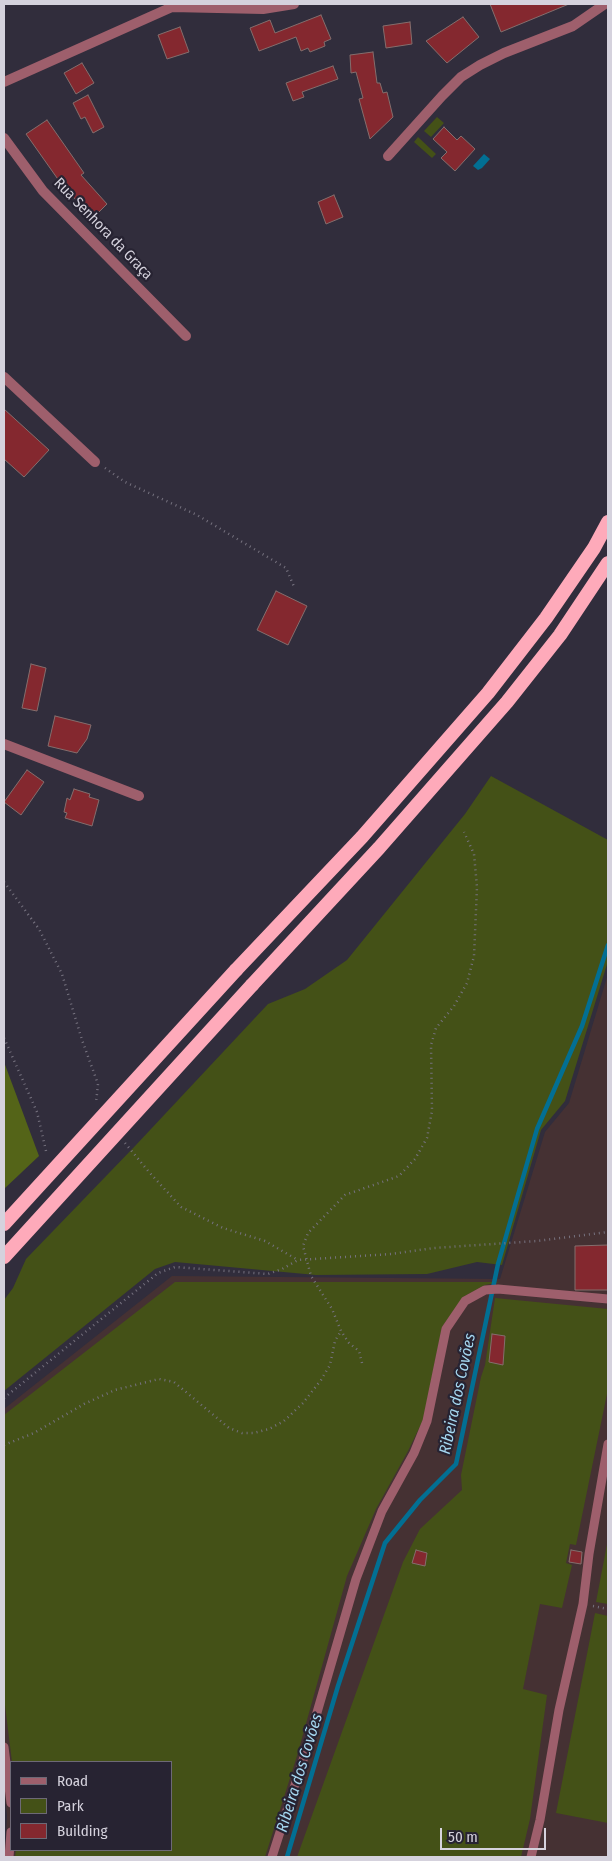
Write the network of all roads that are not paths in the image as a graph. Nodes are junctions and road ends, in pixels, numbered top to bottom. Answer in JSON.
{"nodes":[{"id":1,"x":294,"y":4,"type":"edge"},
{"id":2,"x":605,"y":4,"type":"edge"},
{"id":3,"x":172,"y":5,"type":"edge"},
{"id":4,"x":4,"y":82,"type":"edge"},
{"id":5,"x":4,"y":138,"type":"edge"},
{"id":6,"x":388,"y":156,"type":"dead end"},
{"id":7,"x":186,"y":336,"type":"dead end"},
{"id":8,"x":4,"y":377,"type":"edge"},
{"id":9,"x":95,"y":462,"type":"road end"},
{"id":10,"x":608,"y":522,"type":"edge"},
{"id":11,"x":608,"y":563,"type":"edge"},
{"id":12,"x":4,"y":744,"type":"edge"},
{"id":13,"x":139,"y":796,"type":"dead end"},
{"id":14,"x":4,"y":1224,"type":"edge"},
{"id":15,"x":4,"y":1257,"type":"edge"},
{"id":16,"x":608,"y":1299,"type":"edge"},
{"id":17,"x":608,"y":1444,"type":"edge"},
{"id":18,"x":4,"y":1748,"type":"edge"},
{"id":19,"x":10,"y":1795,"type":"edge"},
{"id":20,"x":10,"y":1844,"type":"edge"},
{"id":21,"x":9,"y":1857,"type":"edge"},
{"id":22,"x":272,"y":1857,"type":"edge"},
{"id":23,"x":531,"y":1857,"type":"edge"}],
"edges":[{"from":1,"to":3,"type":"street"},
{"from":2,"to":6,"type":"street"},
{"from":3,"to":4,"type":"street"},
{"from":5,"to":7,"type":"street","name":"Rua Senhora da Graça"},
{"from":8,"to":9,"type":"street"},
{"from":10,"to":14,"type":"highway","bridge":true},
{"from":11,"to":15,"type":"highway","bridge":true},
{"from":12,"to":13,"type":"street"},
{"from":16,"to":22,"type":"lane"},
{"from":17,"to":23,"type":"lane"},
{"from":18,"to":19,"type":"lane"},
{"from":20,"to":21,"type":"lane"}]}
